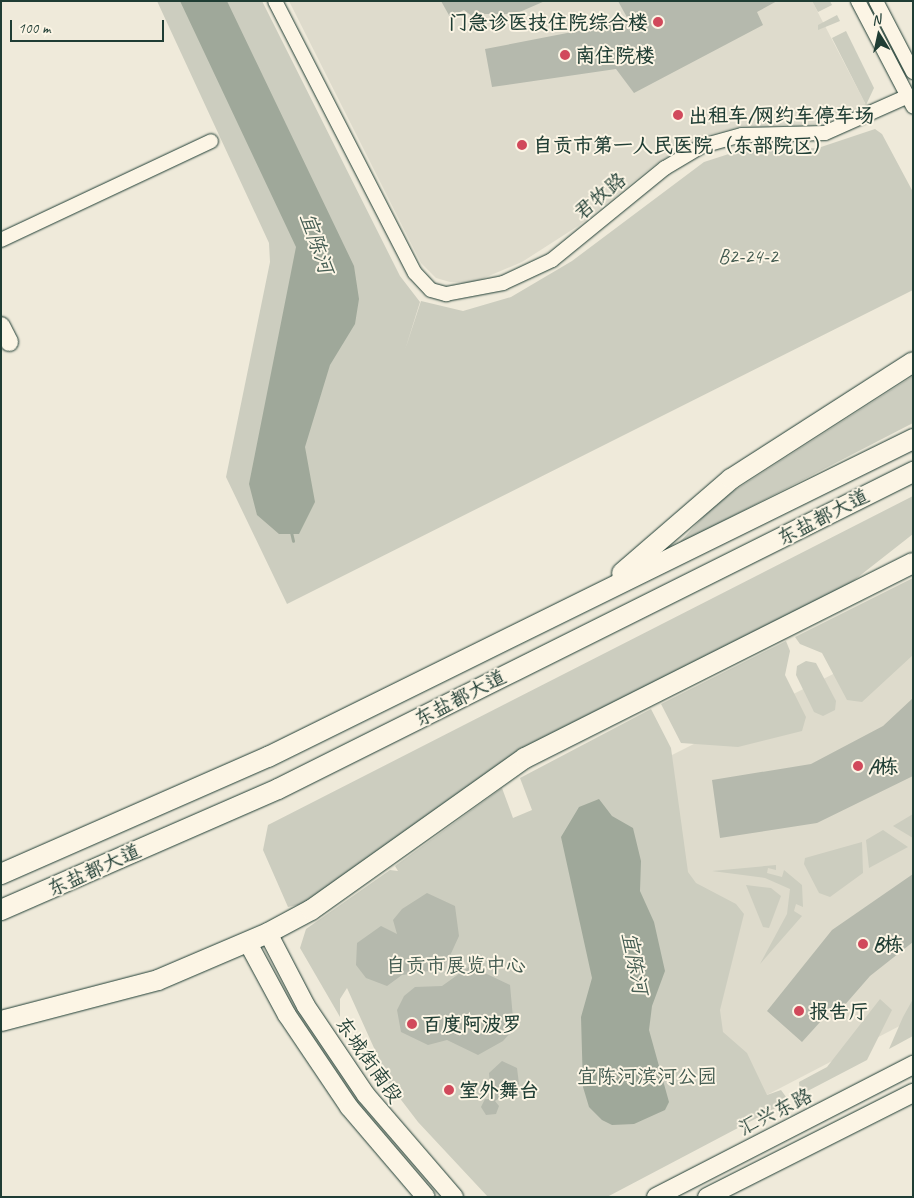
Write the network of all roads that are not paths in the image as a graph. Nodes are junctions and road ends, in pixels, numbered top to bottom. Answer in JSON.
{"nodes":[{"id":1,"x":275,"y":1,"type":"edge"},
{"id":2,"x":858,"y":1,"type":"edge"},
{"id":3,"x":876,"y":1,"type":"edge"},
{"id":4,"x":913,"y":72,"type":"edge"},
{"id":5,"x":910,"y":101,"type":"edge"},
{"id":6,"x":211,"y":140,"type":"dead end"},
{"id":7,"x":1,"y":240,"type":"edge"},
{"id":8,"x":1,"y":326,"type":"edge"},
{"id":9,"x":9,"y":342,"type":"dead end"},
{"id":10,"x":913,"y":362,"type":"edge"},
{"id":11,"x":913,"y":439,"type":"edge"},
{"id":12,"x":913,"y":472,"type":"edge"},
{"id":13,"x":913,"y":549,"type":"edge"},
{"id":14,"x":913,"y":563,"type":"edge"},
{"id":15,"x":866,"y":587,"type":"junction"},
{"id":16,"x":580,"y":603,"type":"junction"},
{"id":17,"x":1,"y":874,"type":"edge"},
{"id":18,"x":1,"y":910,"type":"edge"},
{"id":19,"x":268,"y":933,"type":"junction"},
{"id":20,"x":248,"y":943,"type":"junction"},
{"id":21,"x":1,"y":1021,"type":"edge"},
{"id":22,"x":913,"y":1065,"type":"edge"},
{"id":23,"x":913,"y":1093,"type":"edge"},
{"id":24,"x":426,"y":1197,"type":"edge"},
{"id":25,"x":454,"y":1197,"type":"edge"},
{"id":26,"x":656,"y":1197,"type":"edge"},
{"id":27,"x":708,"y":1197,"type":"edge"}],
"edges":[{"from":1,"to":5,"type":"street","name":"君牧路"},
{"from":2,"to":5,"type":"street"},
{"from":3,"to":4,"type":"street"},
{"from":6,"to":7,"type":"street"},
{"from":8,"to":9,"type":"main road"},
{"from":10,"to":16,"type":"highway"},
{"from":11,"to":16,"type":"highway","name":"东盐都大道"},
{"from":12,"to":18,"type":"highway","name":"东盐都大道"},
{"from":13,"to":15,"type":"highway"},
{"from":14,"to":15,"type":"highway"},
{"from":15,"to":19,"type":"highway"},
{"from":16,"to":17,"type":"highway","name":"东盐都大道"},
{"from":19,"to":20,"type":"highway"},
{"from":19,"to":25,"type":"main road","name":"东城街南段"},
{"from":20,"to":21,"type":"highway"},
{"from":20,"to":24,"type":"main road","name":"东城街南段"},
{"from":22,"to":26,"type":"main road","name":"汇兴东路"},
{"from":23,"to":27,"type":"main road"}]}
